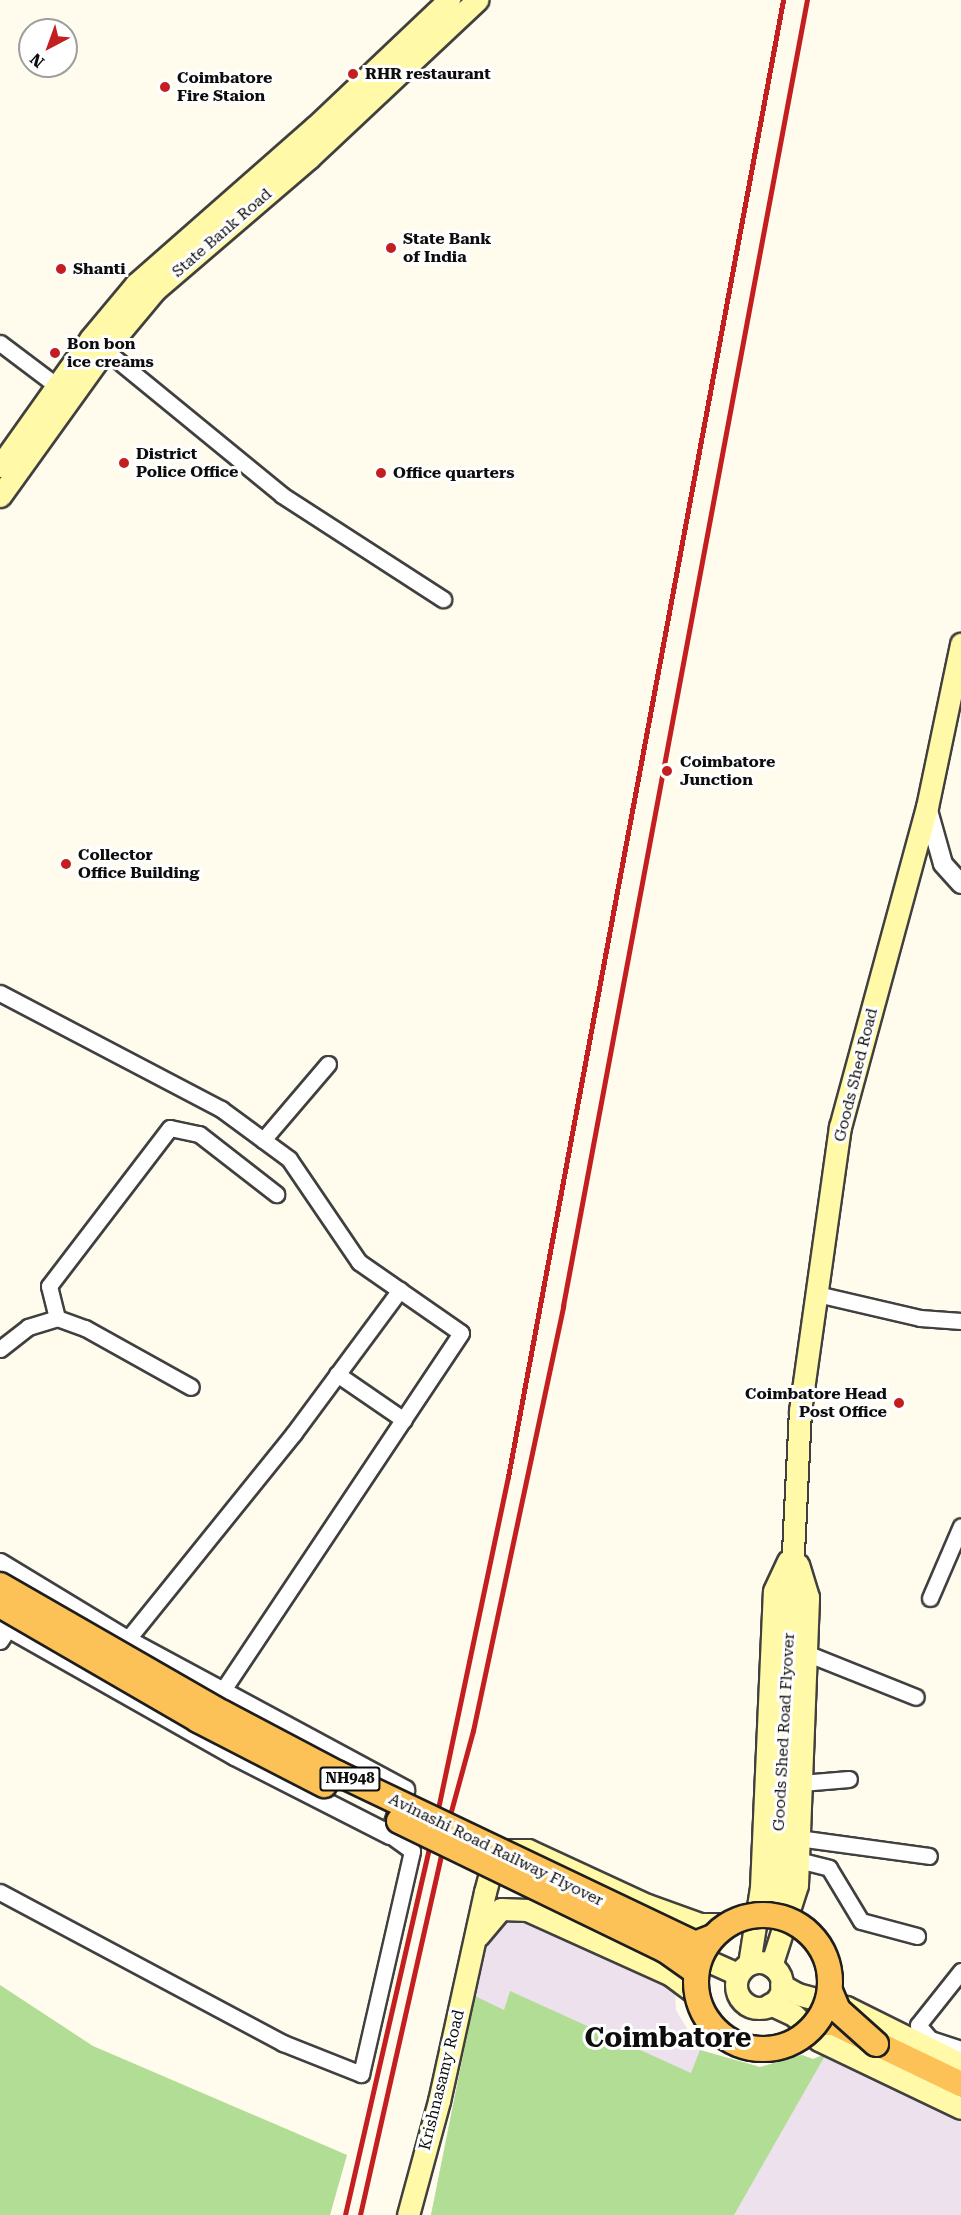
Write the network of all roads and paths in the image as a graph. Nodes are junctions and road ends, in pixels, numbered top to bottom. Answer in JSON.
{"nodes":[{"id":1,"x":449,"y":0,"type":"edge"},
{"id":2,"x":477,"y":0,"type":"edge"},
{"id":3,"x":0,"y":343,"type":"edge"},
{"id":4,"x":105,"y":350,"type":"junction"},
{"id":5,"x":57,"y":386,"type":"junction"},
{"id":6,"x":0,"y":466,"type":"edge"},
{"id":7,"x":0,"y":496,"type":"edge"},
{"id":8,"x":443,"y":599,"type":"dead end"},
{"id":9,"x":961,"y":644,"type":"edge"},
{"id":10,"x":927,"y":807,"type":"junction"},
{"id":11,"x":961,"y":884,"type":"edge"},
{"id":12,"x":0,"y":993,"type":"edge"},
{"id":13,"x":328,"y":1064,"type":"dead end"},
{"id":14,"x":263,"y":1140,"type":"junction"},
{"id":15,"x":276,"y":1194,"type":"dead end"},
{"id":16,"x":400,"y":1290,"type":"junction"},
{"id":17,"x":817,"y":1294,"type":"junction"},
{"id":18,"x":57,"y":1318,"type":"junction"},
{"id":19,"x":958,"y":1325,"type":"edge"},
{"id":20,"x":0,"y":1349,"type":"edge"},
{"id":21,"x":337,"y":1374,"type":"junction"},
{"id":22,"x":191,"y":1387,"type":"dead end"},
{"id":23,"x":404,"y":1420,"type":"junction"},
{"id":24,"x":961,"y":1526,"type":"edge"},
{"id":25,"x":794,"y":1549,"type":"junction"},
{"id":26,"x":0,"y":1563,"type":"edge"},
{"id":27,"x":0,"y":1584,"type":"edge"},
{"id":28,"x":35,"y":1585,"type":"junction"},
{"id":29,"x":930,"y":1598,"type":"dead end"},
{"id":30,"x":10,"y":1607,"type":"edge"},
{"id":31,"x":48,"y":1624,"type":"dead end"},
{"id":32,"x":3,"y":1631,"type":"edge"},
{"id":33,"x":128,"y":1640,"type":"junction"},
{"id":34,"x":806,"y":1653,"type":"junction"},
{"id":35,"x":221,"y":1693,"type":"junction"},
{"id":36,"x":916,"y":1697,"type":"dead end"},
{"id":37,"x":849,"y":1779,"type":"dead end"},
{"id":38,"x":801,"y":1783,"type":"junction"},
{"id":39,"x":390,"y":1835,"type":"junction"},
{"id":40,"x":798,"y":1838,"type":"junction"},
{"id":41,"x":929,"y":1856,"type":"dead end"},
{"id":42,"x":798,"y":1860,"type":"junction"},
{"id":43,"x":0,"y":1892,"type":"edge"},
{"id":44,"x":775,"y":1916,"type":"junction"},
{"id":45,"x":916,"y":1936,"type":"dead end"},
{"id":46,"x":474,"y":1945,"type":"junction"},
{"id":47,"x":707,"y":1957,"type":"junction"},
{"id":48,"x":771,"y":1966,"type":"junction"},
{"id":49,"x":744,"y":1969,"type":"junction"},
{"id":50,"x":961,"y":1971,"type":"edge"},
{"id":51,"x":781,"y":1985,"type":"junction"},
{"id":52,"x":830,"y":1990,"type":"junction"},
{"id":53,"x":770,"y":2004,"type":"junction"},
{"id":54,"x":817,"y":2023,"type":"junction"},
{"id":55,"x":876,"y":2044,"type":"junction"},
{"id":56,"x":961,"y":2049,"type":"edge"},
{"id":57,"x":961,"y":2064,"type":"edge"},
{"id":58,"x":961,"y":2084,"type":"edge"},
{"id":59,"x":961,"y":2108,"type":"edge"},
{"id":60,"x":408,"y":2215,"type":"edge"}],
"edges":[{"from":1,"to":5,"type":"main road","name":"State Bank Road"},
{"from":2,"to":4,"type":"main road","name":"State Bank Road"},
{"from":3,"to":5,"type":"street"},
{"from":4,"to":7,"type":"main road","name":"State Bank Road"},
{"from":4,"to":8,"type":"street"},
{"from":5,"to":6,"type":"main road","name":"State Bank Road"},
{"from":9,"to":10,"type":"main road","name":"Goods Shed Road"},
{"from":10,"to":11,"type":"street"},
{"from":10,"to":17,"type":"main road","name":"Goods Shed Road"},
{"from":12,"to":14,"type":"street"},
{"from":13,"to":14,"type":"street"},
{"from":14,"to":16,"type":"street"},
{"from":15,"to":18,"type":"street"},
{"from":16,"to":21,"type":"street"},
{"from":16,"to":23,"type":"street"},
{"from":17,"to":19,"type":"street"},
{"from":17,"to":25,"type":"main road","name":"Goods Shed Road"},
{"from":18,"to":20,"type":"street"},
{"from":18,"to":22,"type":"street"},
{"from":21,"to":23,"type":"street"},
{"from":21,"to":33,"type":"street"},
{"from":23,"to":35,"type":"street"},
{"from":24,"to":29,"type":"street"},
{"from":25,"to":34,"type":"main road"},
{"from":25,"to":44,"type":"main road","name":"Goods Shed Road Flyover"},
{"from":25,"to":49,"type":"main road"},
{"from":26,"to":28,"type":"street"},
{"from":27,"to":47,"type":"highway","name":"Avinashi Road Railway Flyover","number":"NH948","bridge":true},
{"from":28,"to":30,"type":"street"},
{"from":28,"to":33,"type":"street"},
{"from":30,"to":31,"type":"main road"},
{"from":30,"to":32,"type":"street"},
{"from":30,"to":47,"type":"highway","name":"Avinashi Road Railway Flyover","number":"NH948","bridge":true},
{"from":32,"to":39,"type":"street"},
{"from":33,"to":35,"type":"street"},
{"from":34,"to":36,"type":"street"},
{"from":34,"to":38,"type":"main road"},
{"from":35,"to":39,"type":"street"},
{"from":37,"to":38,"type":"street"},
{"from":38,"to":40,"type":"main road"},
{"from":39,"to":43,"type":"street"},
{"from":40,"to":41,"type":"street"},
{"from":40,"to":42,"type":"main road"},
{"from":42,"to":45,"type":"street"},
{"from":42,"to":48,"type":"main road"},
{"from":44,"to":47,"type":"highway","number":"NH948","bridge":true},
{"from":44,"to":52,"type":"highway","number":"NH948","bridge":true},
{"from":46,"to":47,"type":"main road","name":"Krishnasamy Road"},
{"from":46,"to":47,"type":"main road","name":"Krishnasamy Road"},
{"from":46,"to":60,"type":"main road","name":"Krishnasamy Road"},
{"from":47,"to":49,"type":"main road"},
{"from":47,"to":54,"type":"highway","number":"NH948","bridge":true},
{"from":48,"to":49,"type":"main road"},
{"from":48,"to":51,"type":"main road"},
{"from":49,"to":53,"type":"main road"},
{"from":50,"to":56,"type":"street"},
{"from":51,"to":53,"type":"main road"},
{"from":51,"to":57,"type":"main road"},
{"from":52,"to":54,"type":"highway","number":"NH948","bridge":true},
{"from":52,"to":55,"type":"highway","number":"NH948","bridge":true},
{"from":53,"to":59,"type":"main road"},
{"from":54,"to":55,"type":"highway","number":"NH948","bridge":true},
{"from":55,"to":58,"type":"highway","number":"NH948"}]}
